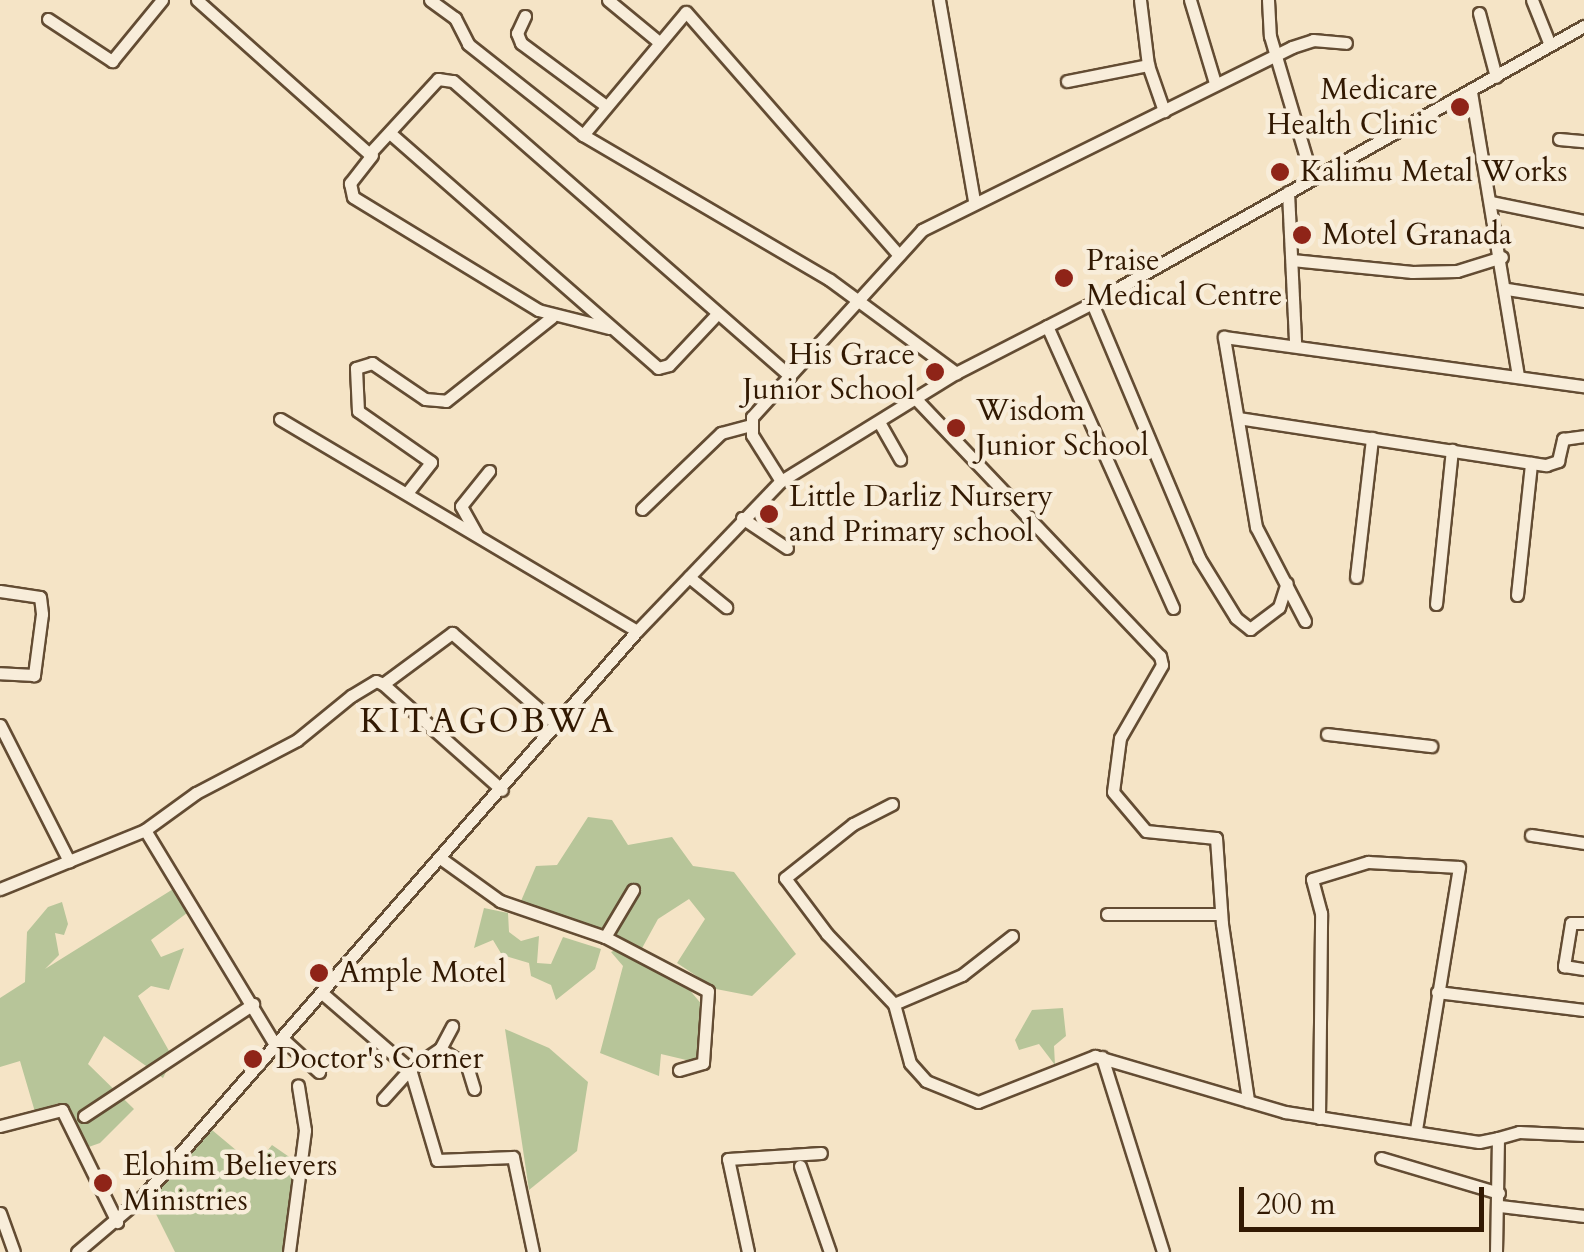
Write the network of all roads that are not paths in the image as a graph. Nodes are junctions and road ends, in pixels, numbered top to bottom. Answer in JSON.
{"nodes":[{"id":1,"x":162,"y":0,"type":"edge"},
{"id":2,"x":197,"y":0,"type":"edge"},
{"id":3,"x":430,"y":0,"type":"edge"},
{"id":4,"x":608,"y":0,"type":"edge"},
{"id":5,"x":938,"y":0,"type":"edge"},
{"id":6,"x":1140,"y":0,"type":"edge"},
{"id":7,"x":1190,"y":0,"type":"edge"},
{"id":8,"x":1268,"y":0,"type":"edge"},
{"id":9,"x":1532,"y":0,"type":"edge"},
{"id":10,"x":1480,"y":13,"type":"dead end"},
{"id":11,"x":525,"y":16,"type":"dead end"},
{"id":12,"x":48,"y":19,"type":"dead end"},
{"id":13,"x":1584,"y":26,"type":"edge"},
{"id":14,"x":658,"y":42,"type":"junction"},
{"id":15,"x":1346,"y":43,"type":"dead end"},
{"id":16,"x":1550,"y":45,"type":"junction"},
{"id":17,"x":1276,"y":58,"type":"junction"},
{"id":18,"x":1148,"y":65,"type":"junction"},
{"id":19,"x":1496,"y":77,"type":"junction"},
{"id":20,"x":1067,"y":81,"type":"dead end"},
{"id":21,"x":1215,"y":83,"type":"junction"},
{"id":22,"x":1471,"y":92,"type":"junction"},
{"id":23,"x":606,"y":106,"type":"junction"},
{"id":24,"x":1164,"y":111,"type":"junction"},
{"id":25,"x":391,"y":134,"type":"junction"},
{"id":26,"x":583,"y":136,"type":"junction"},
{"id":27,"x":1559,"y":139,"type":"dead end"},
{"id":28,"x":1584,"y":140,"type":"edge"},
{"id":29,"x":372,"y":155,"type":"junction"},
{"id":30,"x":975,"y":178,"type":"junction"},
{"id":31,"x":1312,"y":178,"type":"junction"},
{"id":32,"x":1000,"y":190,"type":"junction"},
{"id":33,"x":1288,"y":192,"type":"junction"},
{"id":34,"x":974,"y":200,"type":"junction"},
{"id":35,"x":1491,"y":202,"type":"junction"},
{"id":36,"x":1584,"y":219,"type":"edge"},
{"id":37,"x":899,"y":255,"type":"junction"},
{"id":38,"x":1502,"y":257,"type":"junction"},
{"id":39,"x":1292,"y":260,"type":"junction"},
{"id":40,"x":1506,"y":289,"type":"junction"},
{"id":41,"x":856,"y":301,"type":"junction"},
{"id":42,"x":1584,"y":301,"type":"edge"},
{"id":43,"x":1092,"y":303,"type":"junction"},
{"id":44,"x":717,"y":314,"type":"junction"},
{"id":45,"x":552,"y":317,"type":"junction"},
{"id":46,"x":1047,"y":326,"type":"junction"},
{"id":47,"x":614,"y":329,"type":"junction"},
{"id":48,"x":1295,"y":342,"type":"junction"},
{"id":49,"x":956,"y":373,"type":"junction"},
{"id":50,"x":790,"y":376,"type":"junction"},
{"id":51,"x":1518,"y":376,"type":"junction"},
{"id":52,"x":1584,"y":386,"type":"edge"},
{"id":53,"x":914,"y":398,"type":"junction"},
{"id":54,"x":280,"y":418,"type":"dead end"},
{"id":55,"x":1238,"y":418,"type":"junction"},
{"id":56,"x":880,"y":422,"type":"junction"},
{"id":57,"x":750,"y":425,"type":"junction"},
{"id":58,"x":1584,"y":436,"type":"edge"},
{"id":59,"x":1372,"y":438,"type":"junction"},
{"id":60,"x":1452,"y":450,"type":"junction"},
{"id":61,"x":900,"y":460,"type":"dead end"},
{"id":62,"x":1531,"y":463,"type":"junction"},
{"id":63,"x":489,"y":472,"type":"dead end"},
{"id":64,"x":781,"y":481,"type":"junction"},
{"id":65,"x":407,"y":492,"type":"junction"},
{"id":66,"x":642,"y":509,"type":"dead end"},
{"id":67,"x":742,"y":518,"type":"junction"},
{"id":68,"x":477,"y":535,"type":"junction"},
{"id":69,"x":786,"y":548,"type":"dead end"},
{"id":70,"x":688,"y":577,"type":"junction"},
{"id":71,"x":1356,"y":577,"type":"dead end"},
{"id":72,"x":1287,"y":582,"type":"junction"},
{"id":73,"x":0,"y":591,"type":"edge"},
{"id":74,"x":1518,"y":595,"type":"dead end"},
{"id":75,"x":1436,"y":604,"type":"dead end"},
{"id":76,"x":726,"y":607,"type":"dead end"},
{"id":77,"x":1173,"y":608,"type":"dead end"},
{"id":78,"x":1305,"y":621,"type":"dead end"},
{"id":79,"x":638,"y":631,"type":"junction"},
{"id":80,"x":0,"y":673,"type":"edge"},
{"id":81,"x":383,"y":684,"type":"junction"},
{"id":82,"x":557,"y":724,"type":"junction"},
{"id":83,"x":0,"y":725,"type":"edge"},
{"id":84,"x":1327,"y":734,"type":"dead end"},
{"id":85,"x":1432,"y":746,"type":"dead end"},
{"id":86,"x":502,"y":790,"type":"junction"},
{"id":87,"x":892,"y":804,"type":"dead end"},
{"id":88,"x":146,"y":830,"type":"junction"},
{"id":89,"x":1530,"y":835,"type":"dead end"},
{"id":90,"x":1584,"y":843,"type":"edge"},
{"id":91,"x":443,"y":860,"type":"junction"},
{"id":92,"x":69,"y":861,"type":"junction"},
{"id":93,"x":0,"y":889,"type":"edge"},
{"id":94,"x":633,"y":890,"type":"dead end"},
{"id":95,"x":1107,"y":914,"type":"dead end"},
{"id":96,"x":1222,"y":914,"type":"junction"},
{"id":97,"x":1584,"y":923,"type":"edge"},
{"id":98,"x":605,"y":936,"type":"junction"},
{"id":99,"x":1012,"y":936,"type":"dead end"},
{"id":100,"x":1584,"y":969,"type":"edge"},
{"id":101,"x":1437,"y":992,"type":"junction"},
{"id":102,"x":322,"y":993,"type":"junction"},
{"id":103,"x":252,"y":1004,"type":"junction"},
{"id":104,"x":894,"y":1004,"type":"junction"},
{"id":105,"x":1584,"y":1010,"type":"edge"},
{"id":106,"x":452,"y":1026,"type":"dead end"},
{"id":107,"x":280,"y":1043,"type":"junction"},
{"id":108,"x":440,"y":1048,"type":"junction"},
{"id":109,"x":1102,"y":1057,"type":"junction"},
{"id":110,"x":410,"y":1069,"type":"junction"},
{"id":111,"x":679,"y":1070,"type":"dead end"},
{"id":112,"x":319,"y":1072,"type":"dead end"},
{"id":113,"x":298,"y":1086,"type":"dead end"},
{"id":114,"x":474,"y":1088,"type":"dead end"},
{"id":115,"x":384,"y":1099,"type":"dead end"},
{"id":116,"x":1248,"y":1101,"type":"junction"},
{"id":117,"x":84,"y":1116,"type":"dead end"},
{"id":118,"x":1319,"y":1118,"type":"junction"},
{"id":119,"x":0,"y":1126,"type":"edge"},
{"id":120,"x":1416,"y":1130,"type":"junction"},
{"id":121,"x":1584,"y":1134,"type":"edge"},
{"id":122,"x":1498,"y":1138,"type":"junction"},
{"id":123,"x":821,"y":1153,"type":"dead end"},
{"id":124,"x":1380,"y":1158,"type":"dead end"},
{"id":125,"x":800,"y":1166,"type":"dead end"},
{"id":126,"x":1500,"y":1199,"type":"junction"},
{"id":127,"x":0,"y":1213,"type":"edge"},
{"id":128,"x":1584,"y":1216,"type":"edge"},
{"id":129,"x":117,"y":1222,"type":"junction"},
{"id":130,"x":9,"y":1249,"type":"edge"},
{"id":131,"x":77,"y":1252,"type":"edge"},
{"id":132,"x":290,"y":1252,"type":"edge"},
{"id":133,"x":533,"y":1252,"type":"edge"},
{"id":134,"x":748,"y":1252,"type":"edge"},
{"id":135,"x":830,"y":1252,"type":"edge"},
{"id":136,"x":1163,"y":1252,"type":"edge"},
{"id":137,"x":1496,"y":1252,"type":"edge"}],
"edges":[{"from":1,"to":12,"type":"street"},
{"from":2,"to":29,"type":"street"},
{"from":3,"to":26,"type":"street"},
{"from":4,"to":14,"type":"street"},
{"from":5,"to":30,"type":"street"},
{"from":6,"to":18,"type":"street"},
{"from":7,"to":21,"type":"street"},
{"from":8,"to":17,"type":"street"},
{"from":9,"to":16,"type":"street"},
{"from":10,"to":19,"type":"street"},
{"from":11,"to":23,"type":"street"},
{"from":13,"to":16,"type":"street"},
{"from":14,"to":23,"type":"street"},
{"from":14,"to":37,"type":"street"},
{"from":15,"to":17,"type":"street"},
{"from":16,"to":19,"type":"street"},
{"from":17,"to":21,"type":"street"},
{"from":17,"to":31,"type":"street"},
{"from":18,"to":20,"type":"street"},
{"from":18,"to":24,"type":"street"},
{"from":19,"to":22,"type":"street"},
{"from":21,"to":24,"type":"street"},
{"from":22,"to":31,"type":"street"},
{"from":22,"to":35,"type":"street"},
{"from":23,"to":26,"type":"street"},
{"from":24,"to":32,"type":"street"},
{"from":25,"to":29,"type":"street"},
{"from":25,"to":44,"type":"street"},
{"from":25,"to":47,"type":"street"},
{"from":26,"to":41,"type":"street"},
{"from":27,"to":28,"type":"street"},
{"from":29,"to":45,"type":"street"},
{"from":30,"to":32,"type":"street"},
{"from":30,"to":34,"type":"street"},
{"from":31,"to":33,"type":"street"},
{"from":32,"to":34,"type":"street"},
{"from":33,"to":39,"type":"street"},
{"from":33,"to":43,"type":"street"},
{"from":34,"to":37,"type":"street"},
{"from":35,"to":36,"type":"street"},
{"from":35,"to":38,"type":"street"},
{"from":37,"to":41,"type":"street"},
{"from":38,"to":39,"type":"street"},
{"from":38,"to":40,"type":"street"},
{"from":39,"to":48,"type":"street"},
{"from":40,"to":42,"type":"street"},
{"from":40,"to":51,"type":"street"},
{"from":41,"to":49,"type":"street"},
{"from":41,"to":50,"type":"street"},
{"from":43,"to":46,"type":"street"},
{"from":43,"to":72,"type":"street"},
{"from":44,"to":47,"type":"street"},
{"from":44,"to":50,"type":"street"},
{"from":45,"to":47,"type":"street"},
{"from":45,"to":65,"type":"street"},
{"from":46,"to":49,"type":"street"},
{"from":46,"to":77,"type":"street"},
{"from":48,"to":51,"type":"street"},
{"from":48,"to":55,"type":"street"},
{"from":49,"to":53,"type":"street"},
{"from":50,"to":57,"type":"street"},
{"from":51,"to":52,"type":"street"},
{"from":53,"to":56,"type":"street"},
{"from":53,"to":96,"type":"street"},
{"from":54,"to":65,"type":"street"},
{"from":55,"to":59,"type":"street"},
{"from":55,"to":72,"type":"street"},
{"from":56,"to":61,"type":"street"},
{"from":56,"to":64,"type":"street"},
{"from":57,"to":64,"type":"street"},
{"from":57,"to":66,"type":"street"},
{"from":58,"to":62,"type":"street"},
{"from":59,"to":60,"type":"street"},
{"from":59,"to":71,"type":"street"},
{"from":60,"to":62,"type":"street"},
{"from":60,"to":75,"type":"street"},
{"from":62,"to":74,"type":"street"},
{"from":63,"to":68,"type":"street"},
{"from":64,"to":67,"type":"street"},
{"from":65,"to":68,"type":"street"},
{"from":67,"to":69,"type":"street"},
{"from":67,"to":70,"type":"street"},
{"from":68,"to":79,"type":"street"},
{"from":70,"to":76,"type":"street"},
{"from":70,"to":79,"type":"street"},
{"from":72,"to":78,"type":"street"},
{"from":73,"to":80,"type":"street"},
{"from":79,"to":82,"type":"street"},
{"from":81,"to":82,"type":"street"},
{"from":81,"to":86,"type":"street"},
{"from":81,"to":88,"type":"street"},
{"from":82,"to":86,"type":"street"},
{"from":83,"to":92,"type":"street"},
{"from":84,"to":85,"type":"street"},
{"from":86,"to":91,"type":"street"},
{"from":87,"to":104,"type":"street"},
{"from":88,"to":92,"type":"street"},
{"from":88,"to":103,"type":"street"},
{"from":89,"to":90,"type":"street"},
{"from":91,"to":98,"type":"street"},
{"from":91,"to":102,"type":"street"},
{"from":92,"to":93,"type":"street"},
{"from":94,"to":98,"type":"street"},
{"from":95,"to":96,"type":"street"},
{"from":96,"to":116,"type":"street"},
{"from":97,"to":100,"type":"street"},
{"from":98,"to":111,"type":"street"},
{"from":99,"to":104,"type":"street"},
{"from":101,"to":105,"type":"street"},
{"from":101,"to":118,"type":"street"},
{"from":101,"to":120,"type":"street"},
{"from":102,"to":107,"type":"street"},
{"from":102,"to":110,"type":"street"},
{"from":103,"to":107,"type":"street"},
{"from":103,"to":117,"type":"street"},
{"from":104,"to":109,"type":"street"},
{"from":106,"to":108,"type":"street"},
{"from":107,"to":112,"type":"street"},
{"from":107,"to":129,"type":"street"},
{"from":108,"to":110,"type":"street"},
{"from":108,"to":114,"type":"street"},
{"from":109,"to":116,"type":"street"},
{"from":109,"to":136,"type":"street"},
{"from":110,"to":115,"type":"street"},
{"from":110,"to":133,"type":"street"},
{"from":113,"to":132,"type":"street"},
{"from":116,"to":118,"type":"street"},
{"from":118,"to":120,"type":"street"},
{"from":119,"to":129,"type":"street"},
{"from":120,"to":122,"type":"street"},
{"from":121,"to":122,"type":"street"},
{"from":122,"to":126,"type":"street"},
{"from":123,"to":134,"type":"street"},
{"from":124,"to":126,"type":"street"},
{"from":125,"to":135,"type":"street"},
{"from":126,"to":128,"type":"street"},
{"from":126,"to":137,"type":"street"},
{"from":127,"to":130,"type":"street"},
{"from":129,"to":131,"type":"street"}]}
